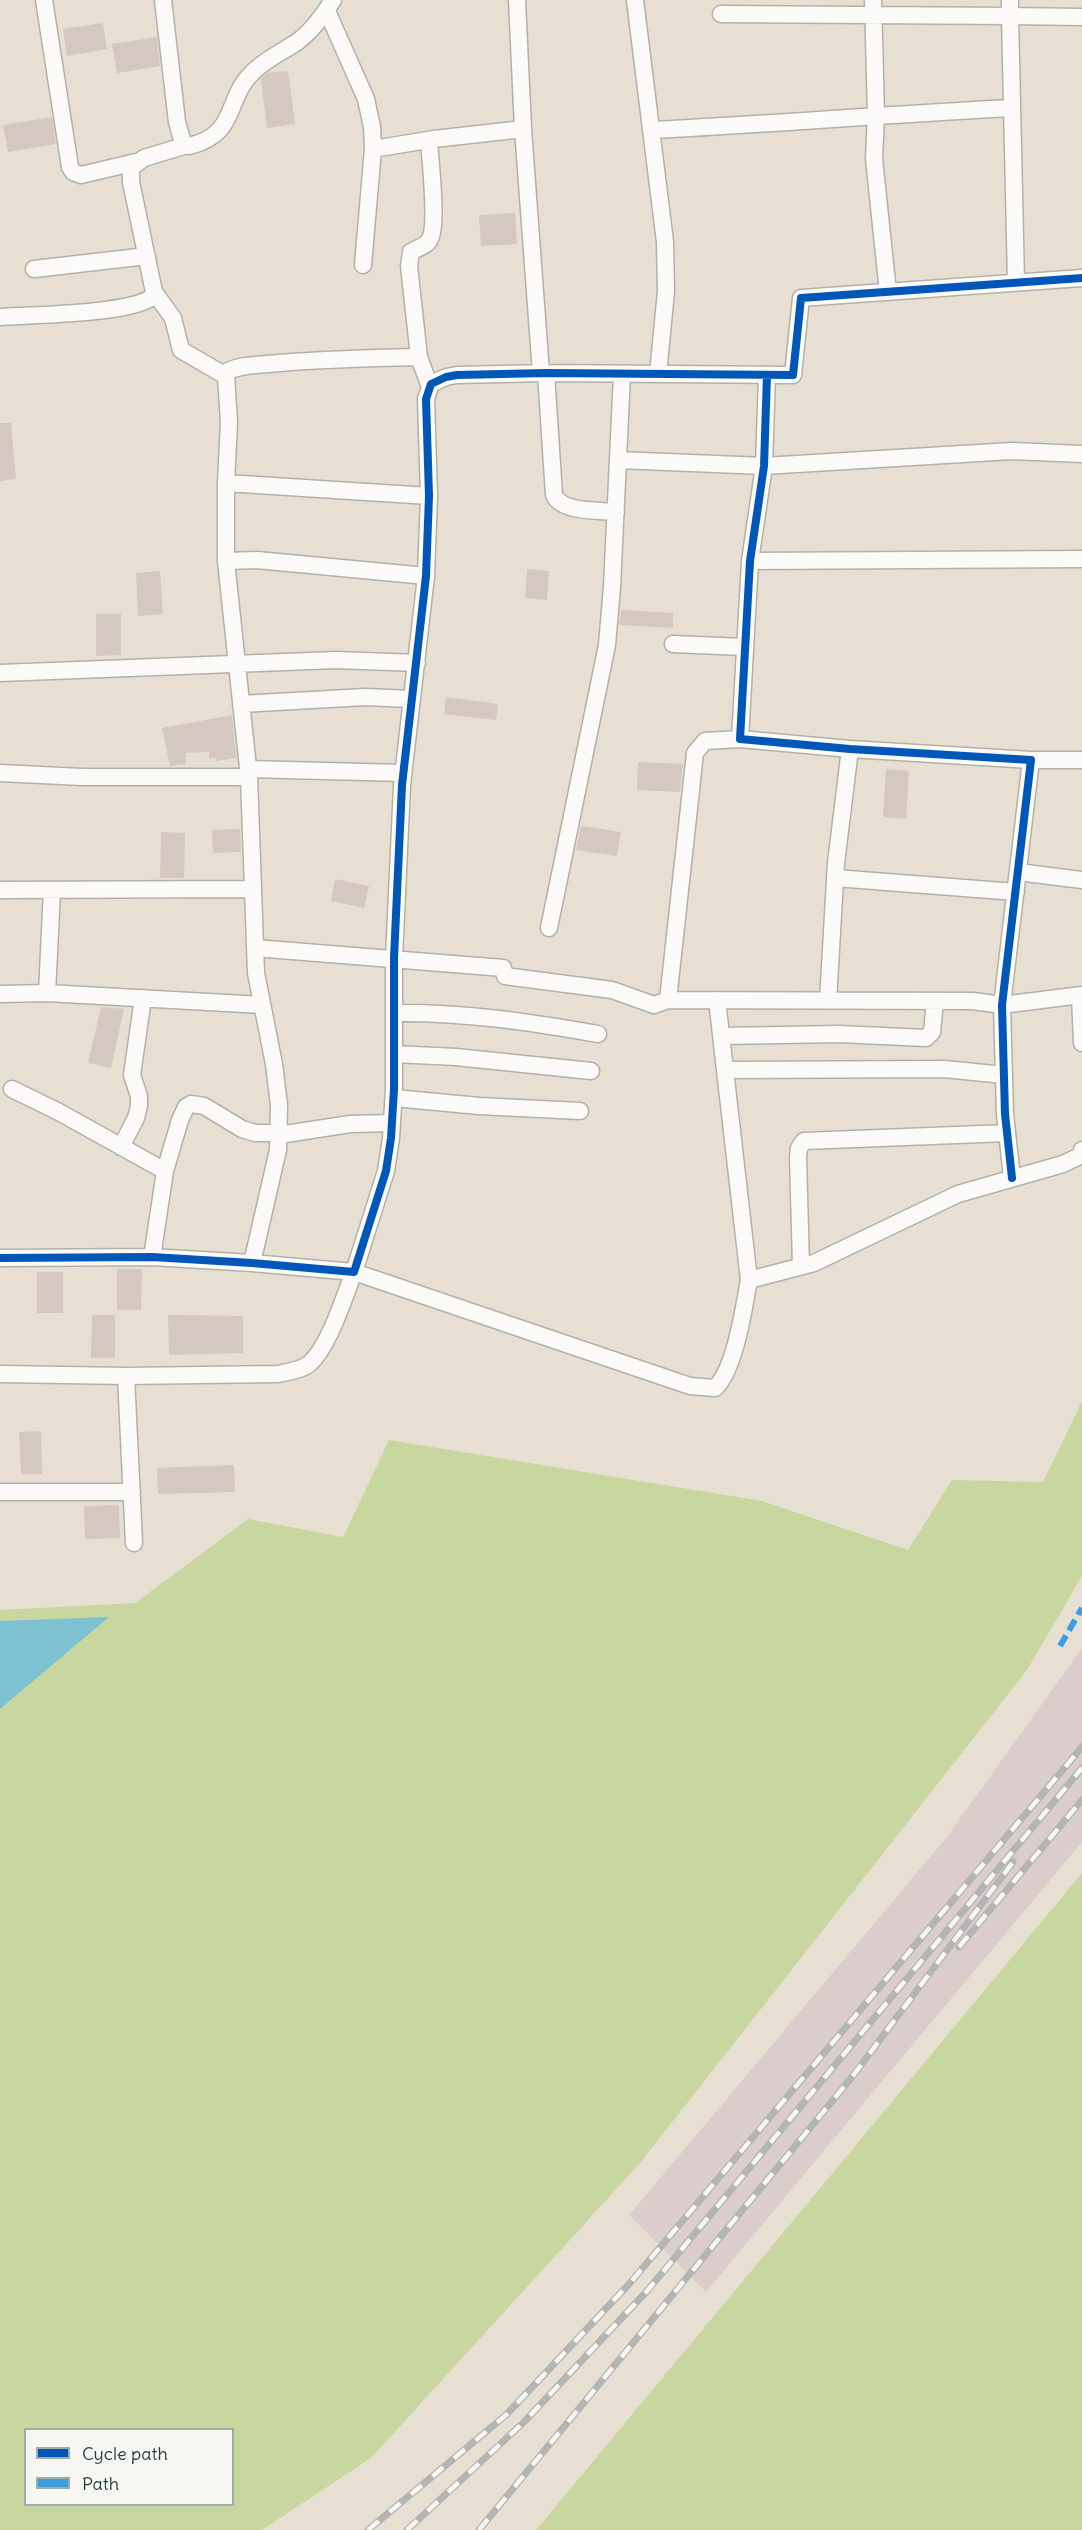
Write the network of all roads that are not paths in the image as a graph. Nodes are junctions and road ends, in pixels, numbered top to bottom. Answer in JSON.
{"nodes":[{"id":1,"x":44,"y":0,"type":"edge"},
{"id":2,"x":163,"y":0,"type":"edge"},
{"id":3,"x":517,"y":0,"type":"edge"},
{"id":4,"x":635,"y":0,"type":"edge"},
{"id":5,"x":330,"y":5,"type":"edge"},
{"id":6,"x":874,"y":8,"type":"edge"},
{"id":7,"x":1010,"y":8,"type":"edge"},
{"id":8,"x":722,"y":14,"type":"dead end"},
{"id":9,"x":1082,"y":17,"type":"edge"},
{"id":10,"x":1012,"y":108,"type":"junction"},
{"id":11,"x":876,"y":115,"type":"junction"},
{"id":12,"x":524,"y":129,"type":"junction"},
{"id":13,"x":651,"y":130,"type":"junction"},
{"id":14,"x":429,"y":140,"type":"junction"},
{"id":15,"x":187,"y":145,"type":"junction"},
{"id":16,"x":373,"y":149,"type":"junction"},
{"id":17,"x":136,"y":162,"type":"junction"},
{"id":18,"x":147,"y":256,"type":"junction"},
{"id":19,"x":363,"y":265,"type":"dead end"},
{"id":20,"x":34,"y":269,"type":"dead end"},
{"id":21,"x":1082,"y":278,"type":"edge"},
{"id":22,"x":1016,"y":282,"type":"junction"},
{"id":23,"x":154,"y":292,"type":"junction"},
{"id":24,"x":888,"y":292,"type":"junction"},
{"id":25,"x":0,"y":317,"type":"edge"},
{"id":26,"x":419,"y":357,"type":"junction"},
{"id":27,"x":544,"y":373,"type":"junction"},
{"id":28,"x":622,"y":374,"type":"junction"},
{"id":29,"x":658,"y":374,"type":"junction"},
{"id":30,"x":767,"y":375,"type":"junction"},
{"id":31,"x":226,"y":376,"type":"junction"},
{"id":32,"x":429,"y":387,"type":"junction"},
{"id":33,"x":1082,"y":454,"type":"edge"},
{"id":34,"x":618,"y":460,"type":"junction"},
{"id":35,"x":764,"y":466,"type":"junction"},
{"id":36,"x":226,"y":483,"type":"junction"},
{"id":37,"x":429,"y":496,"type":"junction"},
{"id":38,"x":616,"y":512,"type":"junction"},
{"id":39,"x":1082,"y":559,"type":"edge"},
{"id":40,"x":226,"y":561,"type":"junction"},
{"id":41,"x":750,"y":561,"type":"junction"},
{"id":42,"x":426,"y":576,"type":"junction"},
{"id":43,"x":673,"y":644,"type":"dead end"},
{"id":44,"x":744,"y":647,"type":"junction"},
{"id":45,"x":417,"y":663,"type":"junction"},
{"id":46,"x":238,"y":664,"type":"junction"},
{"id":47,"x":0,"y":673,"type":"edge"},
{"id":48,"x":412,"y":699,"type":"junction"},
{"id":49,"x":241,"y":704,"type":"junction"},
{"id":50,"x":740,"y":739,"type":"junction"},
{"id":51,"x":850,"y":749,"type":"junction"},
{"id":52,"x":1031,"y":760,"type":"junction"},
{"id":53,"x":1082,"y":760,"type":"edge"},
{"id":54,"x":0,"y":773,"type":"edge"},
{"id":55,"x":248,"y":773,"type":"junction"},
{"id":56,"x":404,"y":773,"type":"junction"},
{"id":57,"x":1018,"y":872,"type":"junction"},
{"id":58,"x":835,"y":878,"type":"junction"},
{"id":59,"x":1082,"y":880,"type":"edge"},
{"id":60,"x":252,"y":889,"type":"junction"},
{"id":61,"x":0,"y":890,"type":"edge"},
{"id":62,"x":52,"y":890,"type":"junction"},
{"id":63,"x":1016,"y":892,"type":"junction"},
{"id":64,"x":549,"y":928,"type":"dead end"},
{"id":65,"x":255,"y":948,"type":"junction"},
{"id":66,"x":394,"y":958,"type":"junction"},
{"id":67,"x":47,"y":993,"type":"junction"},
{"id":68,"x":0,"y":994,"type":"edge"},
{"id":69,"x":1081,"y":995,"type":"edge"},
{"id":70,"x":143,"y":998,"type":"junction"},
{"id":71,"x":668,"y":999,"type":"junction"},
{"id":72,"x":717,"y":1000,"type":"junction"},
{"id":73,"x":828,"y":1001,"type":"junction"},
{"id":74,"x":934,"y":1001,"type":"junction"},
{"id":75,"x":262,"y":1005,"type":"junction"},
{"id":76,"x":1002,"y":1005,"type":"junction"},
{"id":77,"x":394,"y":1013,"type":"junction"},
{"id":78,"x":598,"y":1034,"type":"dead end"},
{"id":79,"x":722,"y":1036,"type":"junction"},
{"id":80,"x":1082,"y":1043,"type":"edge"},
{"id":81,"x":394,"y":1054,"type":"junction"},
{"id":82,"x":725,"y":1070,"type":"junction"},
{"id":83,"x":591,"y":1071,"type":"dead end"},
{"id":84,"x":1004,"y":1075,"type":"junction"},
{"id":85,"x":12,"y":1089,"type":"dead end"},
{"id":86,"x":394,"y":1098,"type":"junction"},
{"id":87,"x":580,"y":1111,"type":"dead end"},
{"id":88,"x":392,"y":1123,"type":"junction"},
{"id":89,"x":1007,"y":1133,"type":"junction"},
{"id":90,"x":280,"y":1134,"type":"junction"},
{"id":91,"x":121,"y":1147,"type":"junction"},
{"id":92,"x":1082,"y":1150,"type":"edge"},
{"id":93,"x":165,"y":1171,"type":"junction"},
{"id":94,"x":1012,"y":1178,"type":"junction"},
{"id":95,"x":152,"y":1257,"type":"junction"},
{"id":96,"x":0,"y":1258,"type":"edge"},
{"id":97,"x":252,"y":1263,"type":"junction"},
{"id":98,"x":801,"y":1266,"type":"junction"},
{"id":99,"x":354,"y":1272,"type":"junction"},
{"id":100,"x":749,"y":1280,"type":"junction"},
{"id":101,"x":0,"y":1374,"type":"edge"},
{"id":102,"x":126,"y":1376,"type":"junction"},
{"id":103,"x":0,"y":1492,"type":"edge"},
{"id":104,"x":132,"y":1492,"type":"junction"},
{"id":105,"x":134,"y":1543,"type":"dead end"}],
"edges":[{"from":1,"to":17,"type":"street"},
{"from":2,"to":15,"type":"street"},
{"from":3,"to":12,"type":"street"},
{"from":4,"to":13,"type":"street"},
{"from":5,"to":15,"type":"street"},
{"from":5,"to":16,"type":"street"},
{"from":6,"to":7,"type":"street"},
{"from":6,"to":8,"type":"street"},
{"from":6,"to":11,"type":"street"},
{"from":7,"to":9,"type":"street"},
{"from":7,"to":10,"type":"street"},
{"from":10,"to":11,"type":"street"},
{"from":10,"to":22,"type":"street"},
{"from":11,"to":13,"type":"street"},
{"from":11,"to":24,"type":"street"},
{"from":12,"to":14,"type":"street"},
{"from":12,"to":27,"type":"street"},
{"from":13,"to":29,"type":"street"},
{"from":14,"to":16,"type":"street"},
{"from":14,"to":26,"type":"street"},
{"from":15,"to":17,"type":"street"},
{"from":16,"to":19,"type":"street"},
{"from":17,"to":18,"type":"street"},
{"from":18,"to":20,"type":"street"},
{"from":18,"to":23,"type":"street"},
{"from":21,"to":22,"type":"street"},
{"from":22,"to":24,"type":"street"},
{"from":23,"to":25,"type":"street"},
{"from":23,"to":31,"type":"street"},
{"from":24,"to":30,"type":"street"},
{"from":26,"to":31,"type":"street"},
{"from":26,"to":32,"type":"street"},
{"from":27,"to":28,"type":"street"},
{"from":27,"to":32,"type":"street"},
{"from":27,"to":38,"type":"street"},
{"from":28,"to":29,"type":"street"},
{"from":28,"to":34,"type":"street"},
{"from":29,"to":30,"type":"street"},
{"from":30,"to":35,"type":"street"},
{"from":31,"to":36,"type":"street"},
{"from":32,"to":37,"type":"street"},
{"from":33,"to":35,"type":"street"},
{"from":34,"to":35,"type":"street"},
{"from":34,"to":38,"type":"street"},
{"from":35,"to":41,"type":"street"},
{"from":36,"to":37,"type":"street"},
{"from":36,"to":40,"type":"street"},
{"from":37,"to":42,"type":"street"},
{"from":38,"to":64,"type":"street"},
{"from":39,"to":41,"type":"street"},
{"from":40,"to":42,"type":"street"},
{"from":40,"to":46,"type":"street"},
{"from":41,"to":44,"type":"street"},
{"from":42,"to":45,"type":"street"},
{"from":43,"to":44,"type":"street"},
{"from":44,"to":50,"type":"street"},
{"from":45,"to":46,"type":"street"},
{"from":45,"to":48,"type":"street"},
{"from":46,"to":47,"type":"street"},
{"from":46,"to":49,"type":"street"},
{"from":48,"to":49,"type":"street"},
{"from":48,"to":56,"type":"street"},
{"from":49,"to":55,"type":"street"},
{"from":50,"to":51,"type":"street"},
{"from":50,"to":71,"type":"street"},
{"from":51,"to":52,"type":"street"},
{"from":51,"to":58,"type":"street"},
{"from":52,"to":53,"type":"street"},
{"from":52,"to":57,"type":"street"},
{"from":54,"to":55,"type":"street"},
{"from":55,"to":56,"type":"street"},
{"from":55,"to":60,"type":"street"},
{"from":56,"to":66,"type":"street"},
{"from":57,"to":59,"type":"street"},
{"from":57,"to":63,"type":"street"},
{"from":58,"to":63,"type":"street"},
{"from":58,"to":73,"type":"street"},
{"from":60,"to":62,"type":"street"},
{"from":60,"to":65,"type":"street"},
{"from":61,"to":62,"type":"street"},
{"from":62,"to":67,"type":"street"},
{"from":63,"to":76,"type":"street"},
{"from":65,"to":66,"type":"street"},
{"from":65,"to":75,"type":"street"},
{"from":66,"to":71,"type":"street"},
{"from":66,"to":77,"type":"street"},
{"from":67,"to":68,"type":"street"},
{"from":67,"to":70,"type":"street"},
{"from":69,"to":76,"type":"street"},
{"from":69,"to":80,"type":"street"},
{"from":70,"to":75,"type":"street"},
{"from":70,"to":91,"type":"street"},
{"from":71,"to":72,"type":"street"},
{"from":72,"to":73,"type":"street"},
{"from":72,"to":79,"type":"street"},
{"from":73,"to":74,"type":"street"},
{"from":74,"to":76,"type":"street"},
{"from":74,"to":79,"type":"street"},
{"from":75,"to":90,"type":"street"},
{"from":76,"to":84,"type":"street"},
{"from":77,"to":78,"type":"street"},
{"from":77,"to":81,"type":"street"},
{"from":79,"to":82,"type":"street"},
{"from":81,"to":83,"type":"street"},
{"from":81,"to":86,"type":"street"},
{"from":82,"to":84,"type":"street"},
{"from":82,"to":100,"type":"street"},
{"from":84,"to":89,"type":"street"},
{"from":85,"to":91,"type":"street"},
{"from":86,"to":87,"type":"street"},
{"from":86,"to":88,"type":"street"},
{"from":88,"to":90,"type":"street"},
{"from":88,"to":99,"type":"street"},
{"from":89,"to":94,"type":"street"},
{"from":89,"to":98,"type":"street"},
{"from":90,"to":93,"type":"street"},
{"from":90,"to":97,"type":"street"},
{"from":91,"to":93,"type":"street"},
{"from":92,"to":94,"type":"street"},
{"from":93,"to":95,"type":"street"},
{"from":94,"to":98,"type":"street"},
{"from":95,"to":96,"type":"street"},
{"from":95,"to":97,"type":"street"},
{"from":97,"to":99,"type":"street"},
{"from":98,"to":100,"type":"street"},
{"from":99,"to":100,"type":"street"},
{"from":99,"to":102,"type":"street"},
{"from":101,"to":102,"type":"street"},
{"from":102,"to":104,"type":"street"},
{"from":103,"to":104,"type":"street"},
{"from":104,"to":105,"type":"street"}]}
